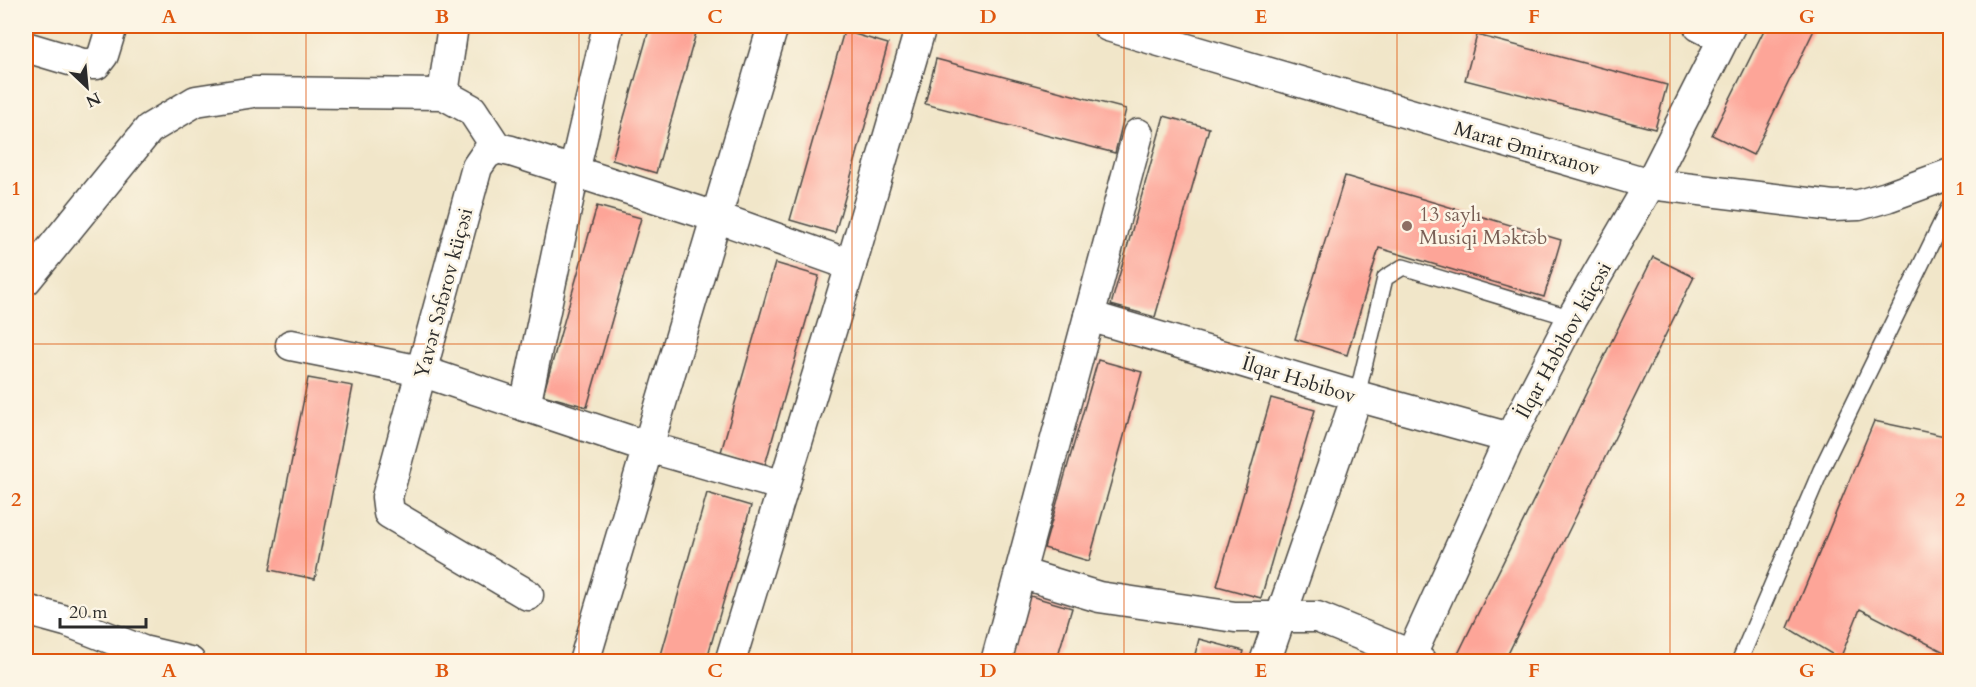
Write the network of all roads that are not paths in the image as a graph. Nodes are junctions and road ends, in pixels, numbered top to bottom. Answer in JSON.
{"nodes":[{"id":1,"x":112,"y":26,"type":"edge"},
{"id":2,"x":453,"y":26,"type":"edge"},
{"id":3,"x":608,"y":26,"type":"edge"},
{"id":4,"x":772,"y":26,"type":"edge"},
{"id":5,"x":921,"y":26,"type":"edge"},
{"id":6,"x":1108,"y":26,"type":"edge"},
{"id":7,"x":1717,"y":30,"type":"edge"},
{"id":8,"x":1183,"y":36,"type":"edge"},
{"id":9,"x":26,"y":47,"type":"edge"},
{"id":10,"x":443,"y":94,"type":"junction"},
{"id":11,"x":1138,"y":134,"type":"dead end"},
{"id":12,"x":497,"y":148,"type":"junction"},
{"id":13,"x":574,"y":172,"type":"junction"},
{"id":14,"x":1950,"y":174,"type":"edge"},
{"id":15,"x":1650,"y":184,"type":"junction"},
{"id":16,"x":1950,"y":205,"type":"edge"},
{"id":17,"x":716,"y":217,"type":"junction"},
{"id":18,"x":850,"y":265,"type":"junction"},
{"id":19,"x":26,"y":280,"type":"edge"},
{"id":20,"x":1089,"y":316,"type":"junction"},
{"id":21,"x":1572,"y":318,"type":"junction"},
{"id":22,"x":291,"y":345,"type":"dead end"},
{"id":23,"x":421,"y":371,"type":"junction"},
{"id":24,"x":1357,"y":396,"type":"junction"},
{"id":25,"x":525,"y":406,"type":"junction"},
{"id":26,"x":1510,"y":438,"type":"junction"},
{"id":27,"x":648,"y":447,"type":"junction"},
{"id":28,"x":784,"y":486,"type":"junction"},
{"id":29,"x":1020,"y":573,"type":"junction"},
{"id":30,"x":528,"y":595,"type":"dead end"},
{"id":31,"x":26,"y":610,"type":"edge"},
{"id":32,"x":1280,"y":618,"type":"junction"},
{"id":33,"x":1413,"y":659,"type":"edge"},
{"id":34,"x":190,"y":662,"type":"edge"},
{"id":35,"x":584,"y":662,"type":"edge"},
{"id":36,"x":730,"y":662,"type":"edge"},
{"id":37,"x":996,"y":662,"type":"edge"},
{"id":38,"x":1265,"y":662,"type":"edge"},
{"id":39,"x":1739,"y":662,"type":"edge"}],
"edges":[{"from":1,"to":9,"type":"street"},
{"from":2,"to":10,"type":"street"},
{"from":3,"to":13,"type":"street"},
{"from":4,"to":17,"type":"street"},
{"from":5,"to":18,"type":"street"},
{"from":6,"to":8,"type":"street","name":"Marat Əmirxanov"},
{"from":7,"to":15,"type":"street","name":"İlqar Həbibov küçəsi"},
{"from":8,"to":15,"type":"street","name":"Marat Əmirxanov"},
{"from":10,"to":12,"type":"street"},
{"from":10,"to":19,"type":"street"},
{"from":11,"to":20,"type":"street"},
{"from":12,"to":13,"type":"street"},
{"from":12,"to":23,"type":"street","name":"Yavər Səfərov küçəsi"},
{"from":13,"to":17,"type":"street"},
{"from":13,"to":25,"type":"street"},
{"from":14,"to":15,"type":"street","name":"Marat Əmirxanov"},
{"from":15,"to":21,"type":"street","name":"İlqar Həbibov küçəsi"},
{"from":16,"to":39,"type":"lane"},
{"from":17,"to":18,"type":"street"},
{"from":17,"to":27,"type":"street"},
{"from":18,"to":28,"type":"street"},
{"from":20,"to":24,"type":"street","name":"İlqar Həbibov"},
{"from":20,"to":29,"type":"street"},
{"from":21,"to":24,"type":"lane"},
{"from":21,"to":26,"type":"street","name":"İlqar Həbibov küçəsi"},
{"from":22,"to":23,"type":"street"},
{"from":23,"to":25,"type":"street"},
{"from":23,"to":30,"type":"street","name":"Yavər Səfərov küçəsi"},
{"from":24,"to":26,"type":"street","name":"İlqar Həbibov"},
{"from":24,"to":32,"type":"street"},
{"from":25,"to":27,"type":"street"},
{"from":26,"to":33,"type":"street","name":"İlqar Həbibov küçəsi"},
{"from":27,"to":28,"type":"street"},
{"from":27,"to":35,"type":"street"},
{"from":28,"to":36,"type":"street"},
{"from":29,"to":32,"type":"street"},
{"from":29,"to":37,"type":"street"},
{"from":31,"to":34,"type":"street"},
{"from":32,"to":33,"type":"street"},
{"from":32,"to":38,"type":"street"}]}
